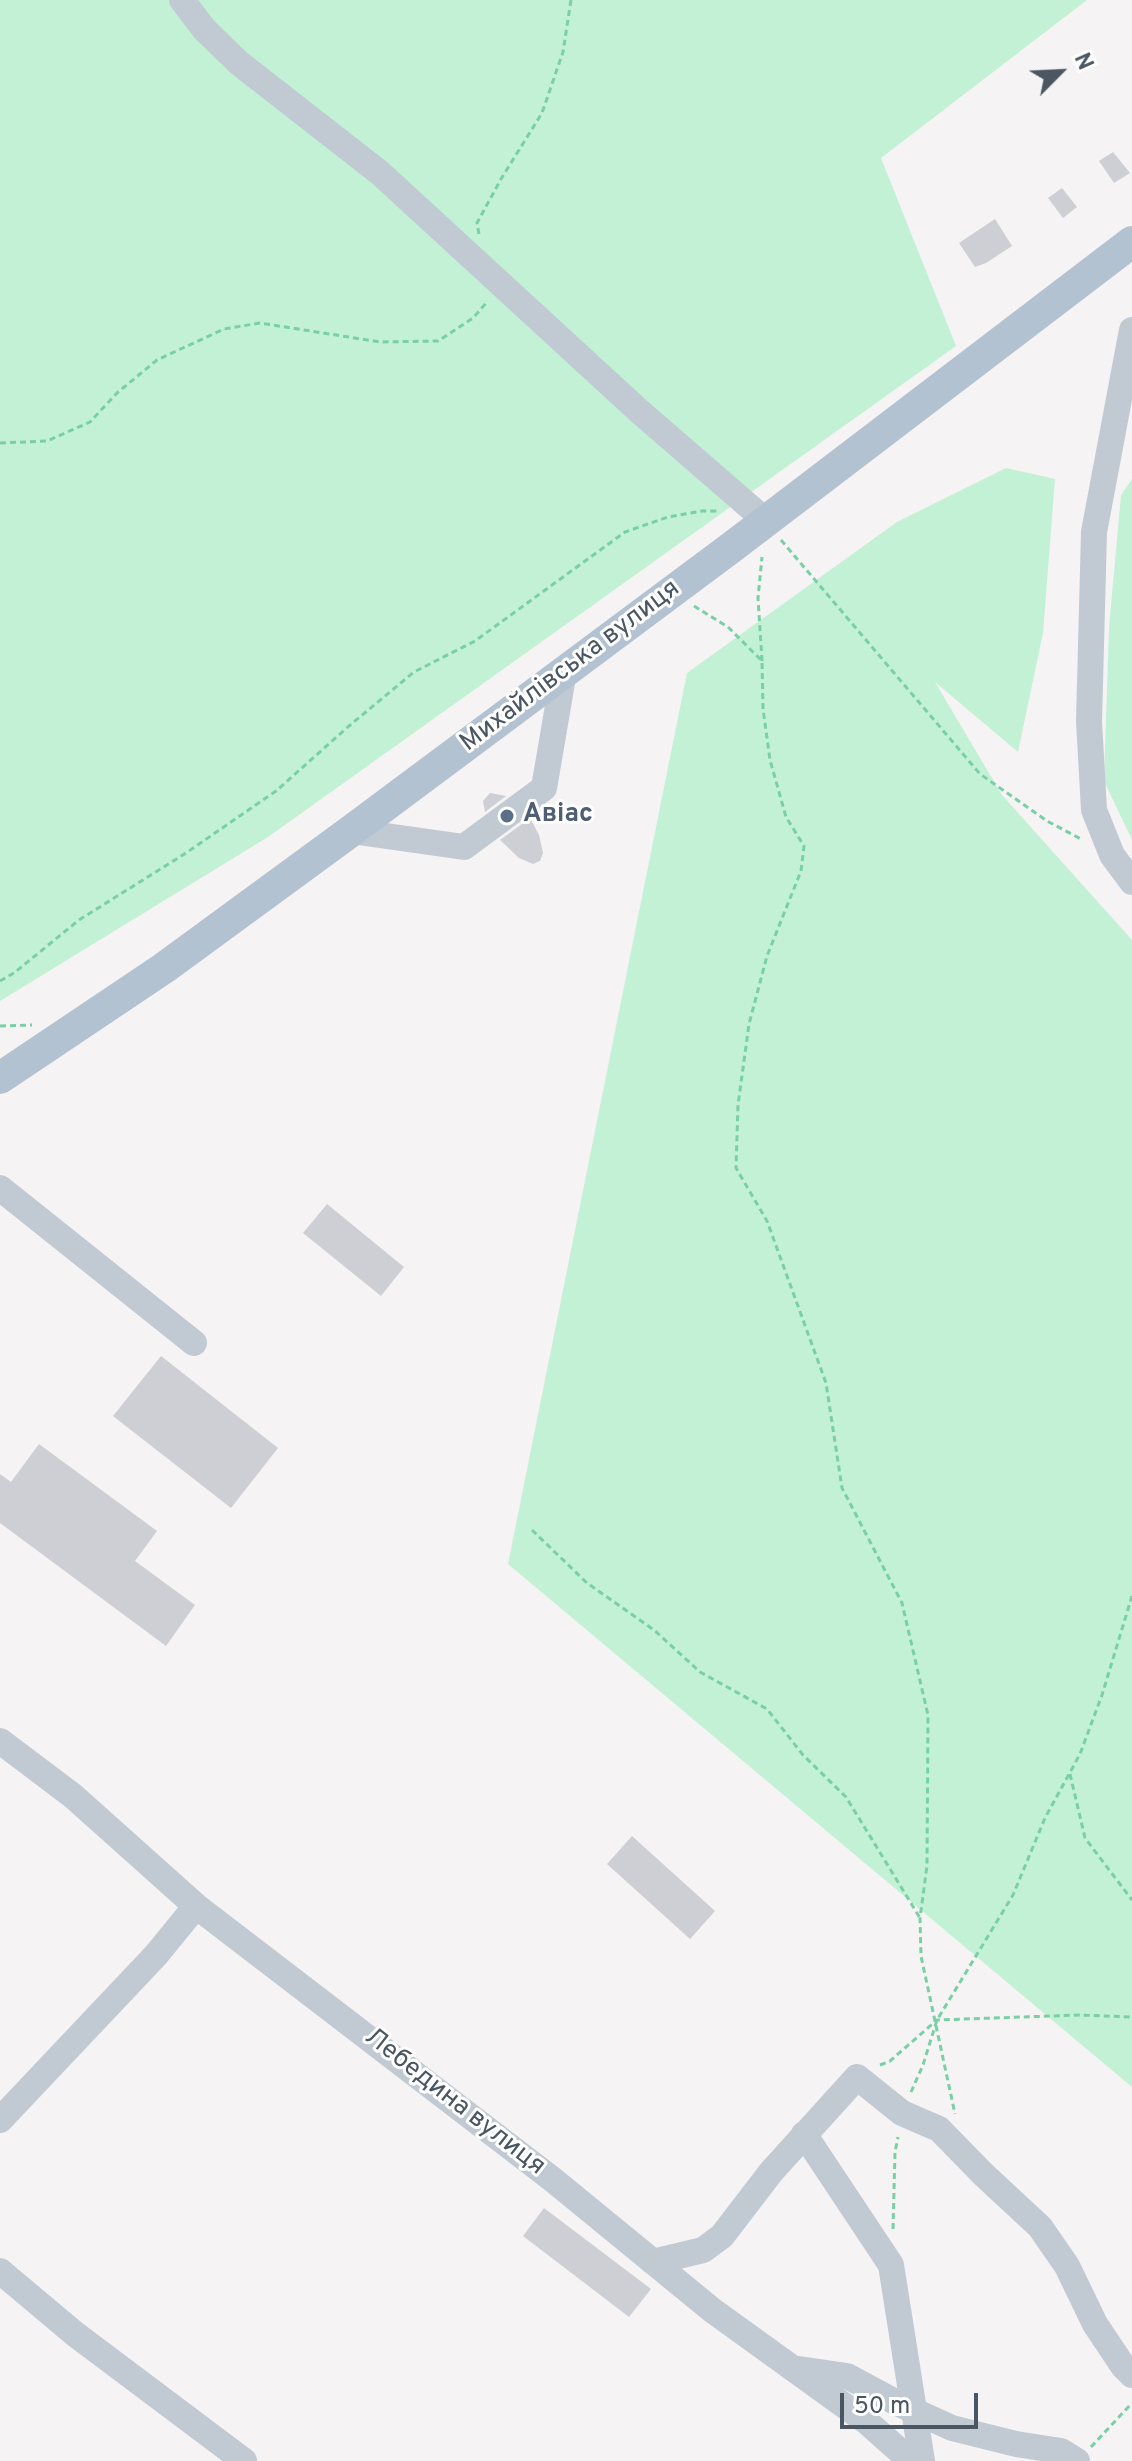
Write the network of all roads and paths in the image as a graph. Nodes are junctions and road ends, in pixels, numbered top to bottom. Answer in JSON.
{"nodes":[{"id":1,"x":182,"y":0,"type":"edge"},
{"id":2,"x":571,"y":0,"type":"edge"},
{"id":3,"x":1132,"y":242,"type":"edge"},
{"id":4,"x":495,"y":277,"type":"junction"},
{"id":5,"x":1132,"y":330,"type":"edge"},
{"id":6,"x":0,"y":443,"type":"edge"},
{"id":7,"x":760,"y":517,"type":"junction"},
{"id":8,"x":671,"y":592,"type":"junction"},
{"id":9,"x":762,"y":661,"type":"junction"},
{"id":10,"x":564,"y":671,"type":"junction"},
{"id":11,"x":351,"y":831,"type":"junction"},
{"id":12,"x":1112,"y":855,"type":"junction"},
{"id":13,"x":1132,"y":882,"type":"edge"},
{"id":14,"x":0,"y":981,"type":"edge"},
{"id":15,"x":0,"y":1078,"type":"edge"},
{"id":16,"x":0,"y":1188,"type":"edge"},
{"id":17,"x":194,"y":1343,"type":"dead end"},
{"id":18,"x":532,"y":1530,"type":"dead end"},
{"id":19,"x":1132,"y":1596,"type":"edge"},
{"id":20,"x":0,"y":1741,"type":"edge"},
{"id":21,"x":1069,"y":1773,"type":"junction"},
{"id":22,"x":1132,"y":1900,"type":"edge"},
{"id":23,"x":196,"y":1906,"type":"junction"},
{"id":24,"x":920,"y":1918,"type":"junction"},
{"id":25,"x":1132,"y":2017,"type":"edge"},
{"id":26,"x":937,"y":2020,"type":"junction"},
{"id":27,"x":857,"y":2077,"type":"junction"},
{"id":28,"x":902,"y":2113,"type":"junction"},
{"id":29,"x":956,"y":2114,"type":"dead end"},
{"id":30,"x":0,"y":2120,"type":"edge"},
{"id":31,"x":804,"y":2134,"type":"junction"},
{"id":32,"x":653,"y":2262,"type":"junction"},
{"id":33,"x":891,"y":2265,"type":"junction"},
{"id":34,"x":0,"y":2271,"type":"edge"},
{"id":35,"x":792,"y":2368,"type":"junction"},
{"id":36,"x":1132,"y":2375,"type":"edge"},
{"id":37,"x":1132,"y":2403,"type":"edge"},
{"id":38,"x":913,"y":2410,"type":"junction"},
{"id":39,"x":244,"y":2461,"type":"edge"},
{"id":40,"x":911,"y":2461,"type":"edge"},
{"id":41,"x":922,"y":2461,"type":"edge"},
{"id":42,"x":1077,"y":2461,"type":"edge"}],
"edges":[{"from":1,"to":4,"type":"street"},
{"from":2,"to":4,"type":"path"},
{"from":3,"to":7,"type":"main road","name":"Михайлівська вулиця"},
{"from":4,"to":6,"type":"path"},
{"from":4,"to":7,"type":"street"},
{"from":5,"to":12,"type":"street"},
{"from":7,"to":8,"type":"main road","name":"Михайлівська вулиця"},
{"from":7,"to":9,"type":"path"},
{"from":7,"to":12,"type":"path"},
{"from":7,"to":14,"type":"path"},
{"from":8,"to":9,"type":"path"},
{"from":8,"to":10,"type":"main road","name":"Михайлівська вулиця"},
{"from":9,"to":24,"type":"path"},
{"from":10,"to":11,"type":"main road","name":"Михайлівська вулиця"},
{"from":10,"to":11,"type":"street"},
{"from":11,"to":15,"type":"main road","name":"Михайлівська вулиця"},
{"from":12,"to":13,"type":"street"},
{"from":16,"to":17,"type":"street"},
{"from":18,"to":24,"type":"path"},
{"from":19,"to":21,"type":"path"},
{"from":20,"to":23,"type":"street","name":"Лебедина вулиця"},
{"from":21,"to":22,"type":"path"},
{"from":21,"to":26,"type":"path"},
{"from":23,"to":30,"type":"street"},
{"from":23,"to":32,"type":"street","name":"Лебедина вулиця"},
{"from":24,"to":26,"type":"path"},
{"from":25,"to":26,"type":"path"},
{"from":26,"to":27,"type":"path"},
{"from":26,"to":28,"type":"path"},
{"from":26,"to":29,"type":"path"},
{"from":27,"to":28,"type":"street"},
{"from":27,"to":31,"type":"street"},
{"from":28,"to":33,"type":"path"},
{"from":28,"to":36,"type":"street"},
{"from":31,"to":32,"type":"street"},
{"from":31,"to":33,"type":"street"},
{"from":32,"to":35,"type":"street","name":"Лебедина вулиця"},
{"from":33,"to":38,"type":"street"},
{"from":34,"to":39,"type":"street"},
{"from":35,"to":38,"type":"street"},
{"from":35,"to":40,"type":"street","name":"Лебедина вулиця"},
{"from":37,"to":42,"type":"path"},
{"from":38,"to":41,"type":"street"},
{"from":38,"to":42,"type":"street"}]}
